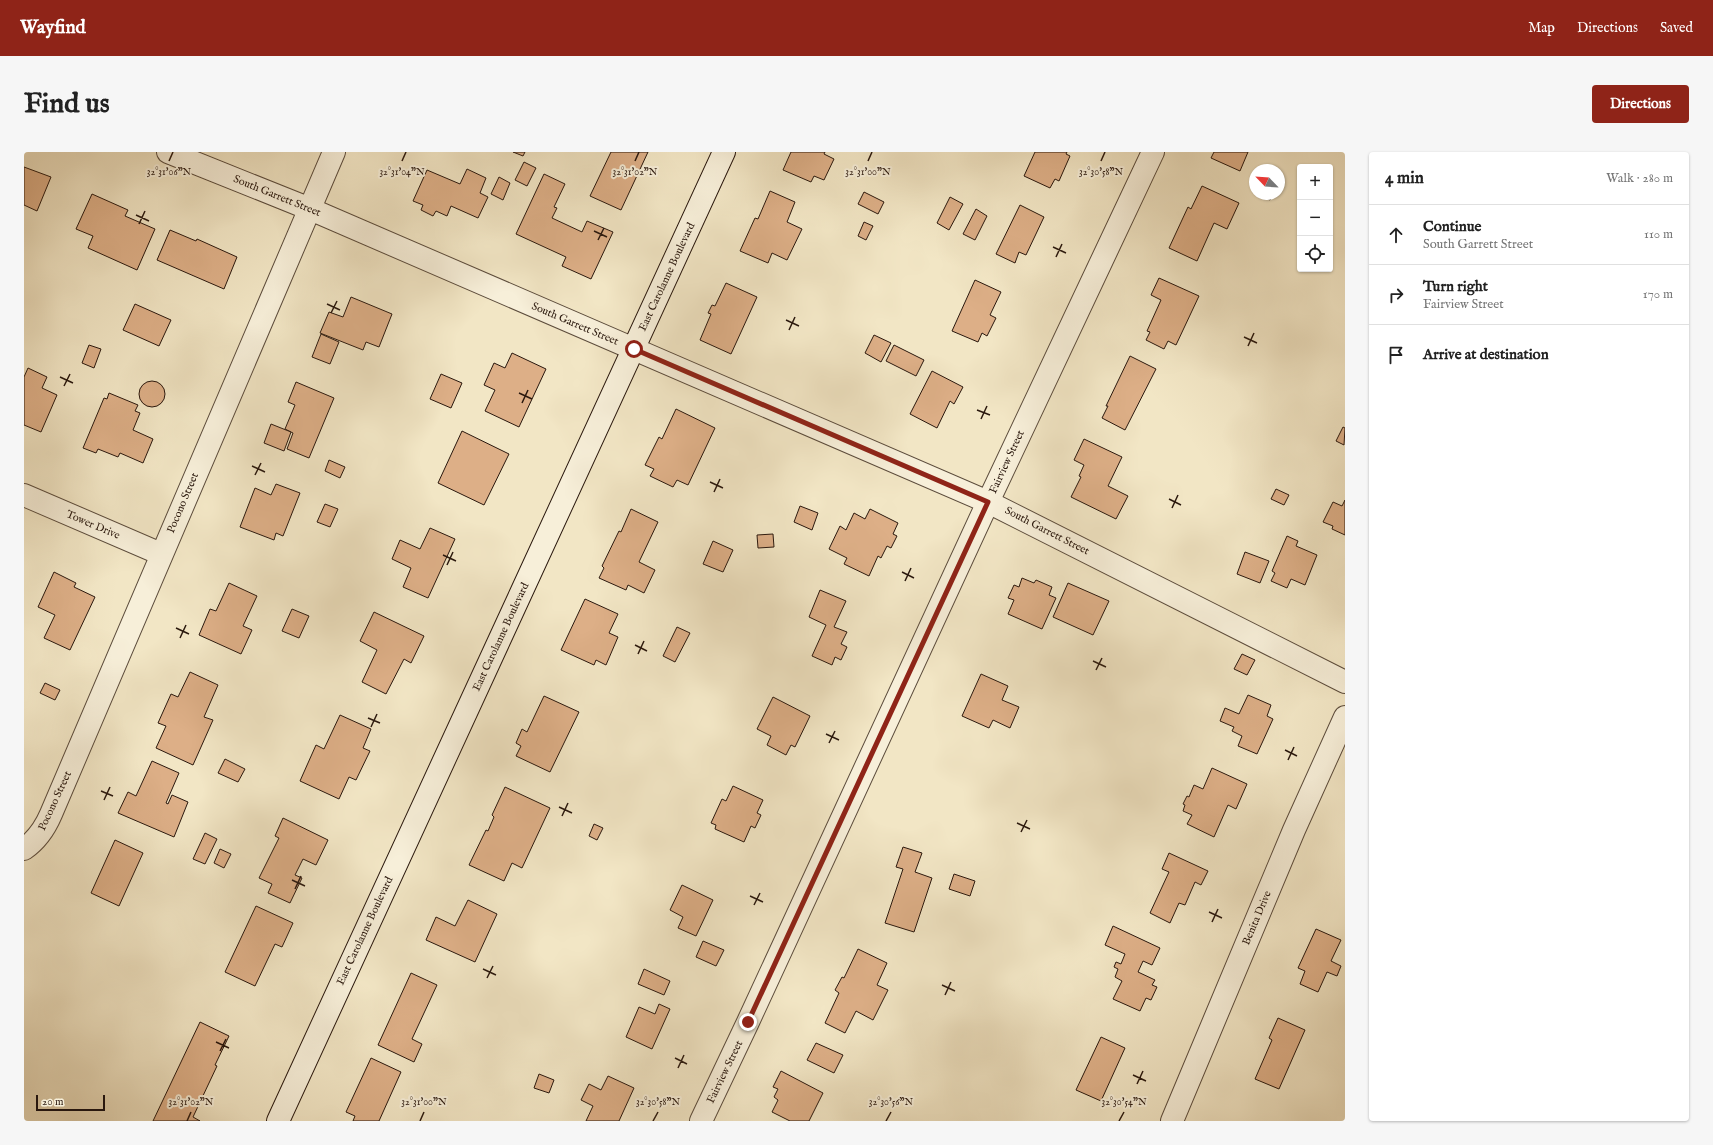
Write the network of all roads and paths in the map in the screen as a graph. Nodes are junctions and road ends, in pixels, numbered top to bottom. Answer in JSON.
{"nodes":[{"id":1,"x":168,"y":152,"type":"edge"},
{"id":2,"x":334,"y":152,"type":"edge"},
{"id":3,"x":724,"y":152,"type":"edge"},
{"id":4,"x":1153,"y":152,"type":"edge"},
{"id":5,"x":310,"y":209,"type":"junction"},
{"id":6,"x":634,"y":349,"type":"junction"},
{"id":7,"x":24,"y":495,"type":"edge"},
{"id":8,"x":988,"y":502,"type":"junction"},
{"id":9,"x":161,"y":554,"type":"junction"},
{"id":10,"x":1345,"y":682,"type":"edge"},
{"id":11,"x":1345,"y":717,"type":"edge"},
{"id":12,"x":24,"y":849,"type":"edge"},
{"id":13,"x":278,"y":1121,"type":"edge"},
{"id":14,"x":701,"y":1121,"type":"edge"},
{"id":15,"x":1172,"y":1121,"type":"edge"}],
"edges":[{"from":1,"to":5,"type":"street","name":"South Garrett Street"},
{"from":2,"to":5,"type":"street","name":"Pocono Street"},
{"from":3,"to":6,"type":"street","name":"East Carolanne Boulevard"},
{"from":4,"to":8,"type":"street","name":"Fairview Street"},
{"from":5,"to":6,"type":"street","name":"South Garrett Street"},
{"from":5,"to":9,"type":"street","name":"Pocono Street"},
{"from":6,"to":8,"type":"street","name":"South Garrett Street"},
{"from":6,"to":13,"type":"street","name":"East Carolanne Boulevard"},
{"from":7,"to":9,"type":"street","name":"Tower Drive"},
{"from":8,"to":10,"type":"street","name":"South Garrett Street"},
{"from":8,"to":14,"type":"street","name":"Fairview Street"},
{"from":9,"to":12,"type":"street","name":"Pocono Street"},
{"from":11,"to":15,"type":"street","name":"Benita Drive"}]}
